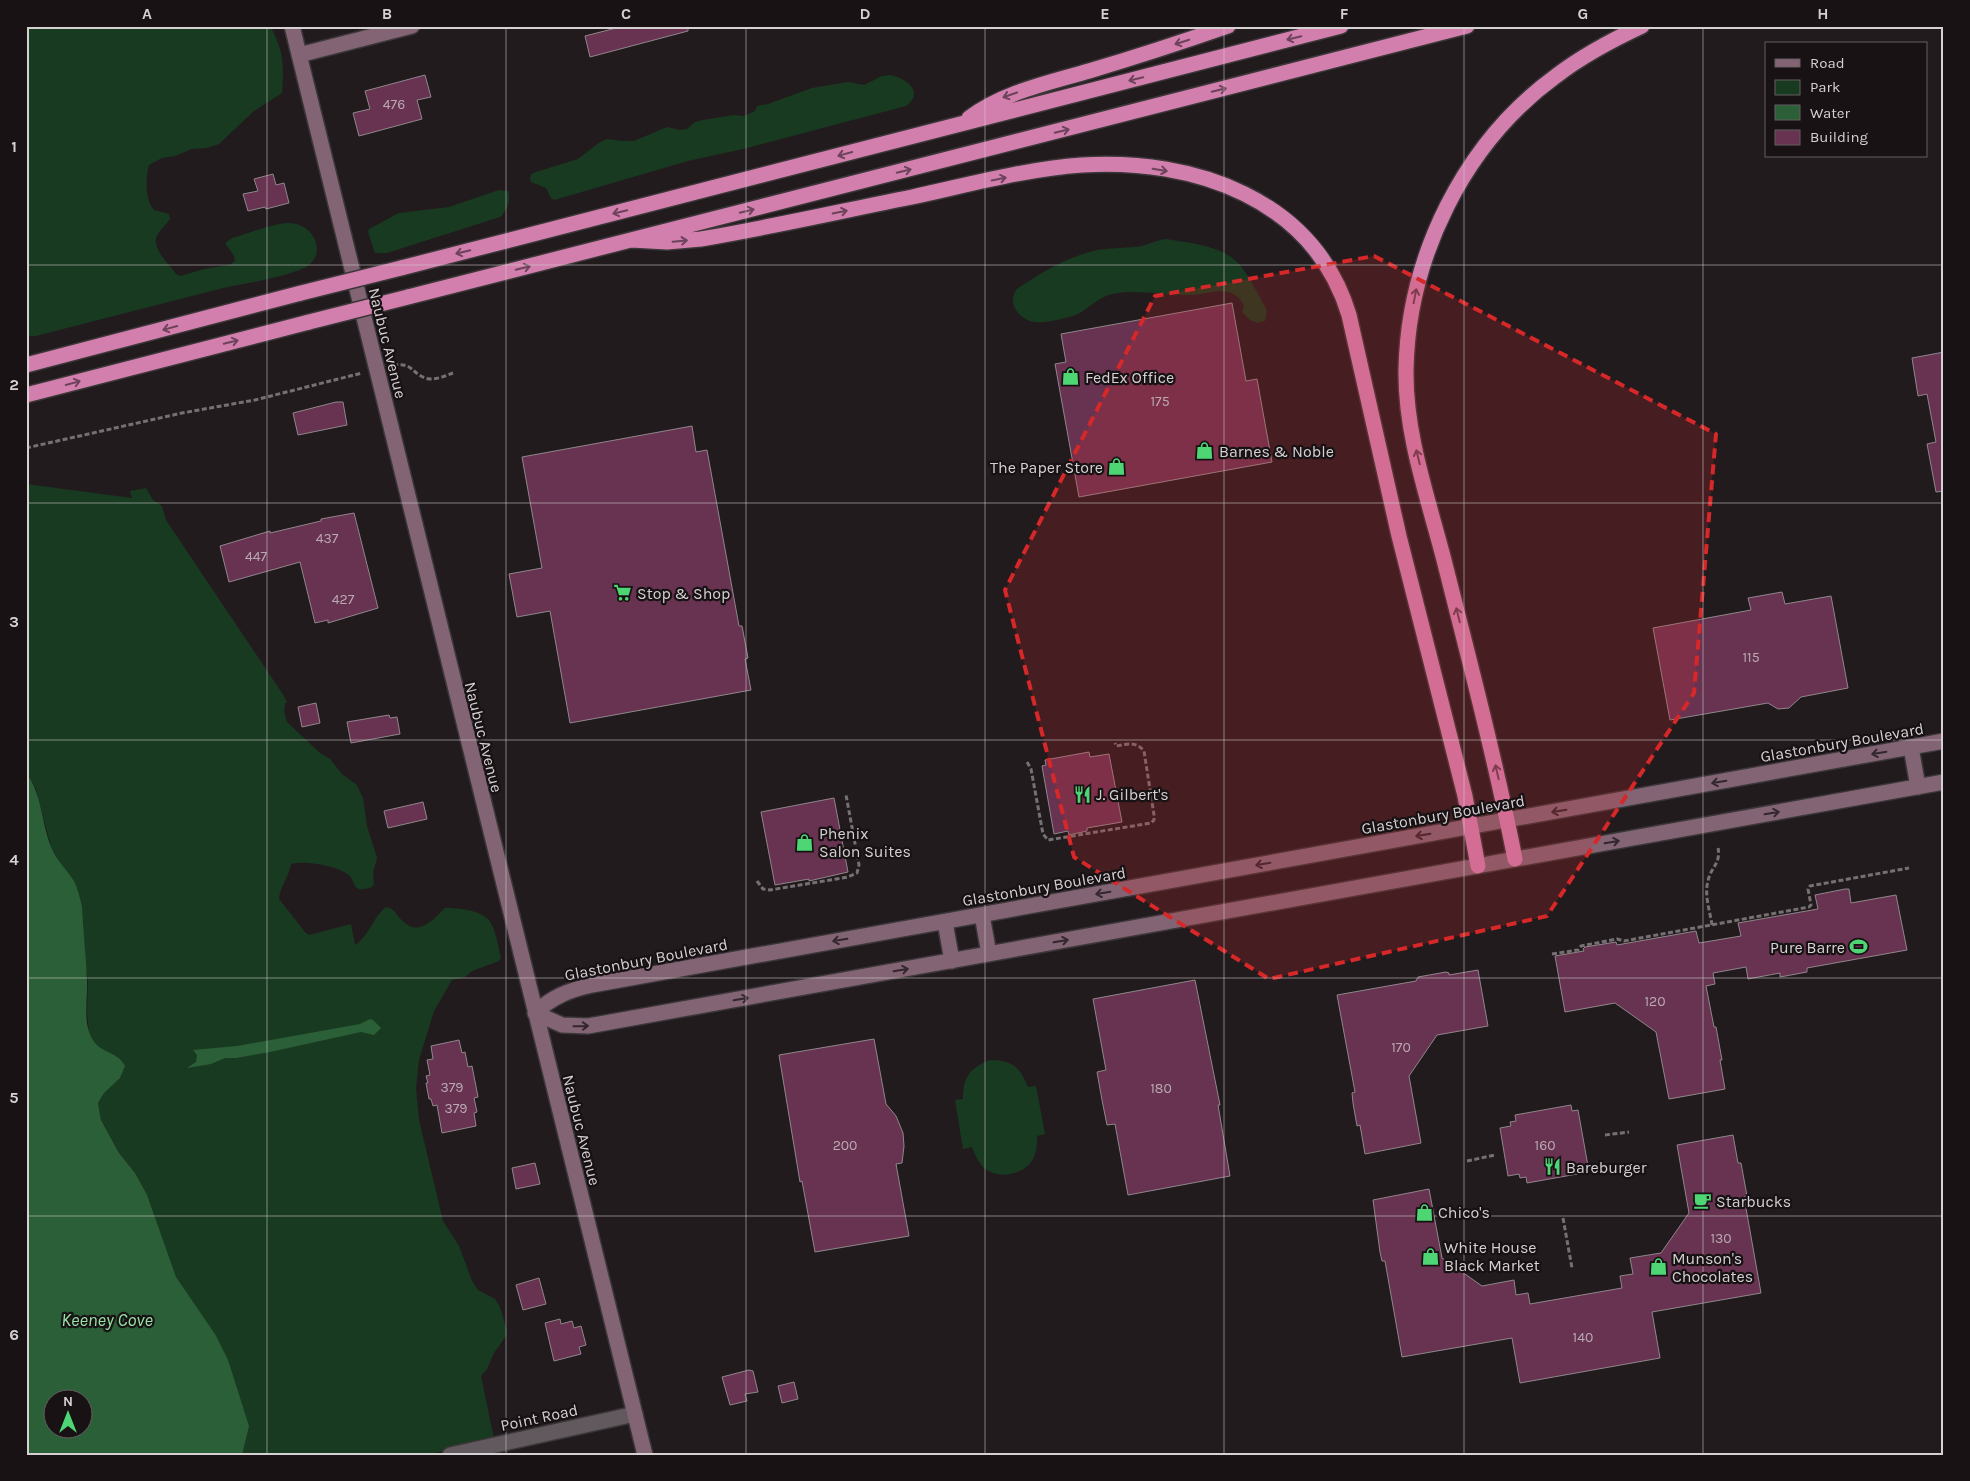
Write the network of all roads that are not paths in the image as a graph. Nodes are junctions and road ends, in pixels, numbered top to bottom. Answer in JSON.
{"nodes":[{"id":1,"x":292,"y":26,"type":"edge"},
{"id":2,"x":412,"y":26,"type":"edge"},
{"id":3,"x":1228,"y":26,"type":"edge"},
{"id":4,"x":1341,"y":26,"type":"edge"},
{"id":5,"x":1467,"y":26,"type":"edge"},
{"id":6,"x":1642,"y":26,"type":"edge"},
{"id":7,"x":299,"y":55,"type":"junction"},
{"id":8,"x":960,"y":124,"type":"junction"},
{"id":9,"x":632,"y":240,"type":"junction"},
{"id":10,"x":26,"y":365,"type":"edge"},
{"id":11,"x":26,"y":395,"type":"edge"},
{"id":12,"x":1944,"y":741,"type":"edge"},
{"id":13,"x":1911,"y":747,"type":"junction"},
{"id":14,"x":1944,"y":782,"type":"edge"},
{"id":15,"x":1918,"y":787,"type":"junction"},
{"id":16,"x":1507,"y":820,"type":"junction"},
{"id":17,"x":1471,"y":827,"type":"junction"},
{"id":18,"x":1515,"y":859,"type":"junction"},
{"id":19,"x":1478,"y":866,"type":"junction"},
{"id":20,"x":982,"y":915,"type":"junction"},
{"id":21,"x":945,"y":922,"type":"junction"},
{"id":22,"x":989,"y":954,"type":"junction"},
{"id":23,"x":952,"y":961,"type":"junction"},
{"id":24,"x":535,"y":1013,"type":"junction"},
{"id":25,"x":635,"y":1414,"type":"junction"},
{"id":26,"x":450,"y":1455,"type":"edge"},
{"id":27,"x":645,"y":1455,"type":"edge"}],
"edges":[{"from":1,"to":7,"type":"main road","name":"Naubuc Avenue"},
{"from":2,"to":7,"type":"main road"},
{"from":3,"to":8,"type":"highway","one_way":true},
{"from":4,"to":8,"type":"highway","one_way":true},
{"from":9,"to":5,"type":"highway","one_way":true},
{"from":16,"to":6,"type":"highway","one_way":true},
{"from":7,"to":24,"type":"main road","name":"Naubuc Avenue"},
{"from":8,"to":10,"type":"highway","one_way":true,"bridge":true},
{"from":11,"to":9,"type":"highway","one_way":true,"bridge":true},
{"from":9,"to":17,"type":"highway","one_way":true},
{"from":12,"to":13,"type":"main road","name":"Glastonbury Boulevard"},
{"from":13,"to":15,"type":"main road"},
{"from":13,"to":16,"type":"main road","name":"Glastonbury Boulevard","one_way":true},
{"from":14,"to":15,"type":"main road"},
{"from":18,"to":15,"type":"main road","one_way":true},
{"from":16,"to":17,"type":"main road","name":"Glastonbury Boulevard"},
{"from":16,"to":18,"type":"highway"},
{"from":17,"to":19,"type":"highway"},
{"from":17,"to":20,"type":"main road","name":"Glastonbury Boulevard","one_way":true},
{"from":18,"to":19,"type":"main road"},
{"from":22,"to":19,"type":"main road","one_way":true},
{"from":20,"to":21,"type":"main road","name":"Glastonbury Boulevard"},
{"from":20,"to":22,"type":"main road"},
{"from":21,"to":23,"type":"main road"},
{"from":21,"to":24,"type":"main road","name":"Glastonbury Boulevard","one_way":true},
{"from":22,"to":23,"type":"main road"},
{"from":24,"to":23,"type":"main road","one_way":true},
{"from":24,"to":25,"type":"main road","name":"Naubuc Avenue"},
{"from":25,"to":26,"type":"street","name":"Point Road"},
{"from":25,"to":27,"type":"main road","name":"Naubuc Avenue"}]}
